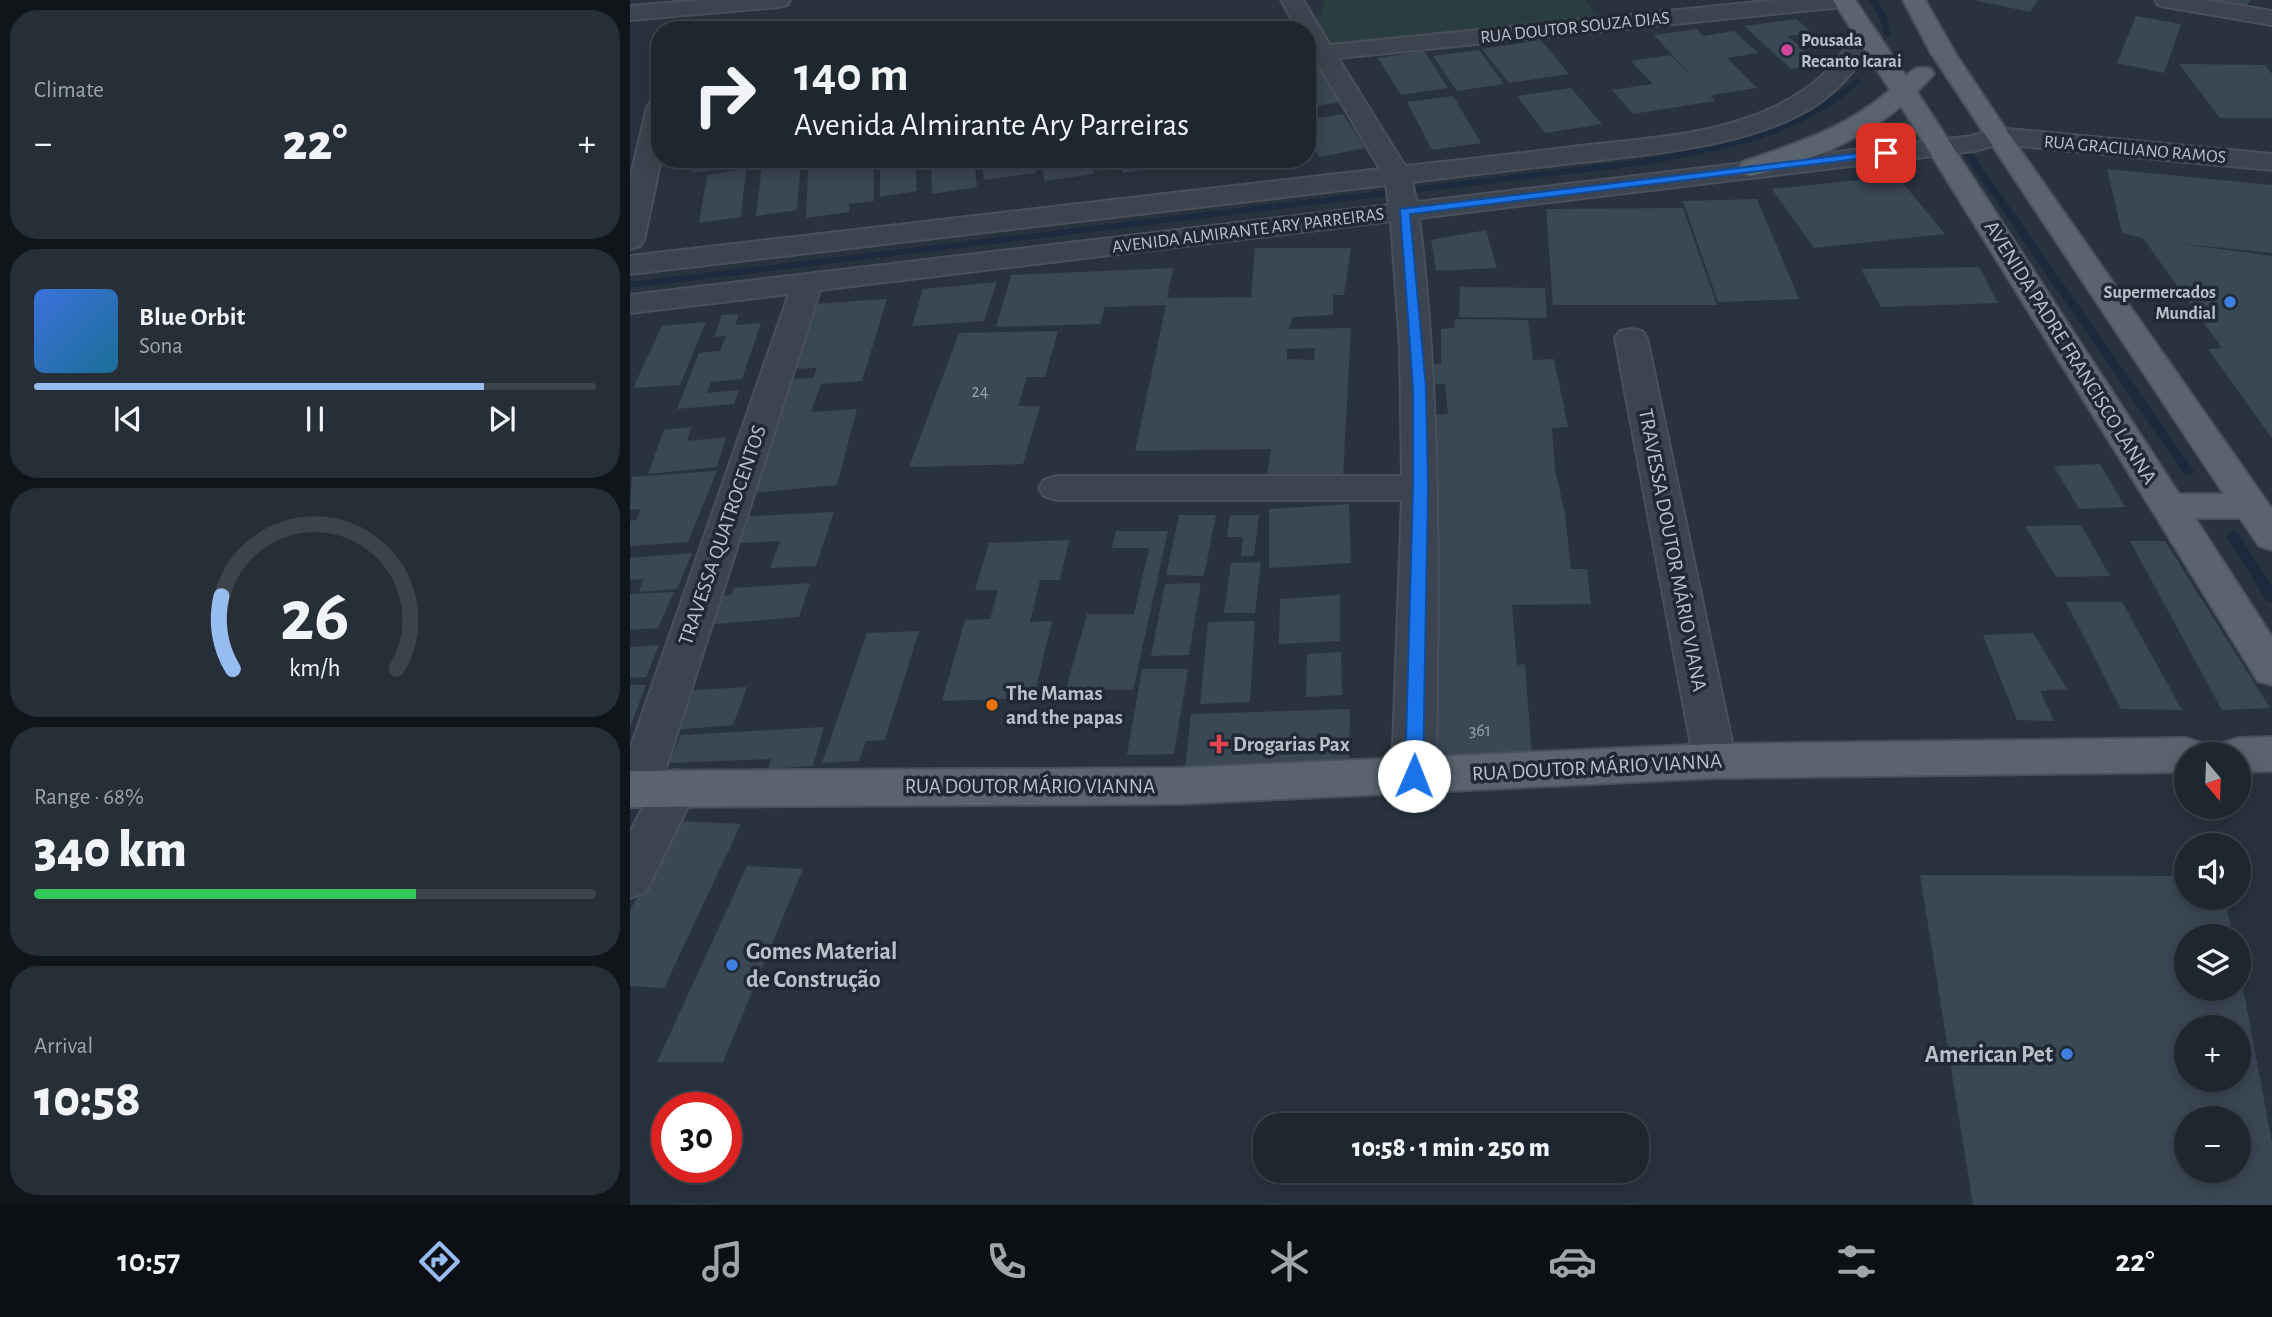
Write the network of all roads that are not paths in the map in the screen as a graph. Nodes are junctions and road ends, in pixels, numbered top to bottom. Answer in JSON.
{"nodes":[{"id":1,"x":779,"y":0,"type":"edge"},
{"id":2,"x":1292,"y":0,"type":"edge"},
{"id":3,"x":1843,"y":0,"type":"edge"},
{"id":4,"x":1914,"y":0,"type":"edge"},
{"id":5,"x":2166,"y":0,"type":"edge"},
{"id":6,"x":630,"y":13,"type":"edge"},
{"id":7,"x":681,"y":13,"type":"edge"},
{"id":8,"x":2272,"y":18,"type":"edge"},
{"id":9,"x":1302,"y":21,"type":"edge"},
{"id":10,"x":1867,"y":36,"type":"junction"},
{"id":11,"x":1316,"y":53,"type":"edge"},
{"id":12,"x":1937,"y":59,"type":"junction"},
{"id":13,"x":1885,"y":64,"type":"junction"},
{"id":14,"x":1903,"y":91,"type":"junction"},
{"id":15,"x":651,"y":117,"type":"edge"},
{"id":16,"x":630,"y":121,"type":"edge"},
{"id":17,"x":1998,"y":136,"type":"junction"},
{"id":18,"x":1940,"y":147,"type":"junction"},
{"id":19,"x":651,"y":149,"type":"edge"},
{"id":20,"x":2272,"y":162,"type":"edge"},
{"id":21,"x":1751,"y":168,"type":"junction"},
{"id":22,"x":1401,"y":194,"type":"junction"},
{"id":23,"x":630,"y":240,"type":"edge"},
{"id":24,"x":630,"y":265,"type":"edge"},
{"id":25,"x":808,"y":282,"type":"junction"},
{"id":26,"x":630,"y":304,"type":"edge"},
{"id":27,"x":1631,"y":338,"type":"dead end"},
{"id":28,"x":1057,"y":488,"type":"dead end"},
{"id":29,"x":1420,"y":488,"type":"junction"},
{"id":30,"x":2169,"y":506,"type":"junction"},
{"id":31,"x":2249,"y":506,"type":"junction"},
{"id":32,"x":2272,"y":537,"type":"edge"},
{"id":33,"x":2272,"y":670,"type":"edge"},
{"id":34,"x":2272,"y":754,"type":"edge"},
{"id":35,"x":2174,"y":755,"type":"edge"},
{"id":36,"x":2251,"y":755,"type":"edge"},
{"id":37,"x":1715,"y":761,"type":"junction"},
{"id":38,"x":1414,"y":776,"type":"junction"},
{"id":39,"x":648,"y":788,"type":"edge"},
{"id":40,"x":630,"y":877,"type":"edge"}],
"edges":[{"from":1,"to":7,"type":"street"},
{"from":2,"to":9,"type":"street"},
{"from":3,"to":10,"type":"main road"},
{"from":3,"to":11,"type":"street","name":"RUA DOUTOR SOUZA DIAS"},
{"from":4,"to":12,"type":"main road"},
{"from":5,"to":8,"type":"street"},
{"from":6,"to":7,"type":"street"},
{"from":10,"to":13,"type":"main road","name":"AVENIDA PADRE FRANCISCO LANNA"},
{"from":10,"to":22,"type":"street","name":"AVENIDA ALMIRANTE ARY PARREIRAS"},
{"from":11,"to":22,"type":"street"},
{"from":12,"to":13,"type":"main road"},
{"from":12,"to":14,"type":"main road"},
{"from":12,"to":17,"type":"main road"},
{"from":13,"to":14,"type":"main road","name":"AVENIDA PADRE FRANCISCO LANNA"},
{"from":14,"to":18,"type":"main road","name":"AVENIDA PADRE FRANCISCO LANNA"},
{"from":14,"to":21,"type":"main road"},
{"from":15,"to":16,"type":"street"},
{"from":17,"to":18,"type":"street","name":"AVENIDA ALMIRANTE ARY PARREIRAS"},
{"from":17,"to":20,"type":"street","name":"RUA GRACILIANO RAMOS"},
{"from":17,"to":31,"type":"main road"},
{"from":18,"to":21,"type":"street","name":"AVENIDA ALMIRANTE ARY PARREIRAS"},
{"from":18,"to":30,"type":"main road","name":"AVENIDA PADRE FRANCISCO LANNA"},
{"from":19,"to":23,"type":"street"},
{"from":21,"to":22,"type":"street","name":"AVENIDA ALMIRANTE ARY PARREIRAS"},
{"from":22,"to":24,"type":"street","name":"AVENIDA ALMIRANTE ARY PARREIRAS"},
{"from":22,"to":25,"type":"street","name":"AVENIDA ALMIRANTE ARY PARREIRAS"},
{"from":22,"to":29,"type":"street"},
{"from":25,"to":26,"type":"street","name":"AVENIDA ALMIRANTE ARY PARREIRAS"},
{"from":25,"to":39,"type":"street","name":"TRAVESSA QUATROCENTOS"},
{"from":27,"to":37,"type":"street","name":"TRAVESSA DOUTOR MÁRIO VIANA"},
{"from":28,"to":29,"type":"street"},
{"from":29,"to":38,"type":"street"},
{"from":30,"to":31,"type":"main road"},
{"from":30,"to":33,"type":"main road","name":"AVENIDA PADRE FRANCISCO LANNA"},
{"from":31,"to":32,"type":"main road"},
{"from":34,"to":36,"type":"main road"},
{"from":35,"to":37,"type":"main road","name":"RUA DOUTOR MÁRIO VIANNA"},
{"from":37,"to":38,"type":"main road","name":"RUA DOUTOR MÁRIO VIANNA"},
{"from":38,"to":39,"type":"main road","name":"RUA DOUTOR MÁRIO VIANNA"},
{"from":39,"to":40,"type":"street","name":"TRAVESSA QUATROCENTOS"}]}
